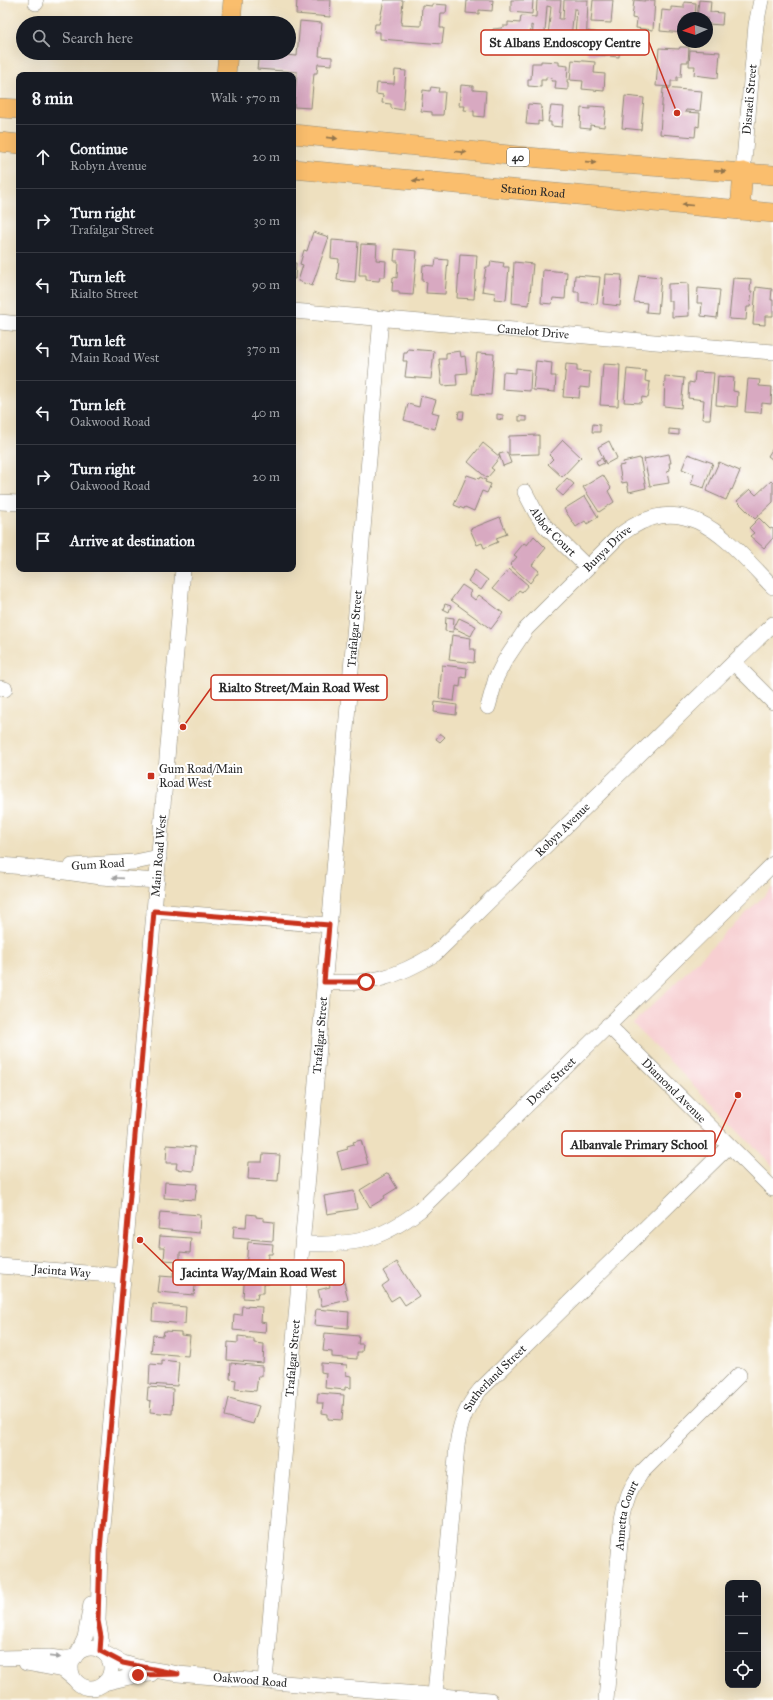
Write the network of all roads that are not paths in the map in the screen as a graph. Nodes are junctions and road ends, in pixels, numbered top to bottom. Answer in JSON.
{"nodes":[{"id":1,"x":233,"y":0,"type":"edge"},
{"id":2,"x":755,"y":0,"type":"edge"},
{"id":3,"x":761,"y":0,"type":"edge"},
{"id":4,"x":232,"y":16,"type":"edge"},
{"id":5,"x":756,"y":25,"type":"junction"},
{"id":6,"x":227,"y":60,"type":"edge"},
{"id":7,"x":226,"y":72,"type":"edge"},
{"id":8,"x":0,"y":108,"type":"edge"},
{"id":9,"x":16,"y":109,"type":"edge"},
{"id":10,"x":296,"y":134,"type":"edge"},
{"id":11,"x":0,"y":142,"type":"edge"},
{"id":12,"x":16,"y":144,"type":"edge"},
{"id":13,"x":296,"y":170,"type":"edge"},
{"id":14,"x":319,"y":172,"type":"junction"},
{"id":15,"x":743,"y":172,"type":"junction"},
{"id":16,"x":773,"y":175,"type":"edge"},
{"id":17,"x":296,"y":178,"type":"edge"},
{"id":18,"x":740,"y":210,"type":"junction"},
{"id":19,"x":773,"y":212,"type":"edge"},
{"id":20,"x":296,"y":311,"type":"edge"},
{"id":21,"x":381,"y":318,"type":"junction"},
{"id":22,"x":0,"y":322,"type":"edge"},
{"id":23,"x":16,"y":324,"type":"edge"},
{"id":24,"x":773,"y":352,"type":"edge"},
{"id":25,"x":525,"y":492,"type":"dead end"},
{"id":26,"x":0,"y":502,"type":"edge"},
{"id":27,"x":16,"y":503,"type":"edge"},
{"id":28,"x":587,"y":567,"type":"junction"},
{"id":29,"x":183,"y":572,"type":"edge"},
{"id":30,"x":773,"y":587,"type":"edge"},
{"id":31,"x":773,"y":624,"type":"edge"},
{"id":32,"x":734,"y":662,"type":"junction"},
{"id":33,"x":773,"y":702,"type":"edge"},
{"id":34,"x":488,"y":707,"type":"dead end"},
{"id":35,"x":159,"y":857,"type":"junction"},
{"id":36,"x":773,"y":864,"type":"edge"},
{"id":37,"x":0,"y":865,"type":"edge"},
{"id":38,"x":38,"y":868,"type":"junction"},
{"id":39,"x":157,"y":881,"type":"junction"},
{"id":40,"x":154,"y":911,"type":"junction"},
{"id":41,"x":329,"y":925,"type":"junction"},
{"id":42,"x":324,"y":982,"type":"junction"},
{"id":43,"x":608,"y":1025,"type":"junction"},
{"id":44,"x":729,"y":1146,"type":"junction"},
{"id":45,"x":773,"y":1189,"type":"edge"},
{"id":46,"x":302,"y":1244,"type":"junction"},
{"id":47,"x":0,"y":1266,"type":"edge"},
{"id":48,"x":123,"y":1276,"type":"junction"},
{"id":49,"x":740,"y":1375,"type":"dead end"},
{"id":50,"x":100,"y":1550,"type":"junction"},
{"id":51,"x":102,"y":1652,"type":"junction"},
{"id":52,"x":76,"y":1655,"type":"junction"},
{"id":53,"x":4,"y":1658,"type":"edge"},
{"id":54,"x":178,"y":1674,"type":"junction"},
{"id":55,"x":74,"y":1679,"type":"junction"},
{"id":56,"x":265,"y":1681,"type":"junction"},
{"id":57,"x":99,"y":1690,"type":"edge"},
{"id":58,"x":435,"y":1695,"type":"junction"},
{"id":59,"x":80,"y":1700,"type":"edge"},
{"id":60,"x":490,"y":1700,"type":"edge"},
{"id":61,"x":606,"y":1700,"type":"edge"}],
"edges":[{"from":1,"to":4,"type":"main road"},
{"from":2,"to":5,"type":"street","name":"Disraeli Street"},
{"from":3,"to":5,"type":"street","name":"Disraeli Street"},
{"from":5,"to":15,"type":"street","name":"Disraeli Street"},
{"from":6,"to":7,"type":"main road"},
{"from":8,"to":9,"type":"main road"},
{"from":10,"to":15,"type":"main road","number":"40","one_way":true},
{"from":11,"to":12,"type":"main road"},
{"from":13,"to":14,"type":"main road","name":"Station Road"},
{"from":14,"to":17,"type":"street"},
{"from":18,"to":14,"type":"main road","name":"Station Road","one_way":true},
{"from":15,"to":16,"type":"main road","number":"40"},
{"from":15,"to":18,"type":"main road"},
{"from":18,"to":19,"type":"main road","name":"Station Road"},
{"from":20,"to":21,"type":"street","name":"Camelot Drive"},
{"from":21,"to":24,"type":"street","name":"Camelot Drive"},
{"from":21,"to":41,"type":"street","name":"Trafalgar Street"},
{"from":22,"to":23,"type":"street"},
{"from":25,"to":28,"type":"street","name":"Abbot Court"},
{"from":26,"to":27,"type":"street"},
{"from":28,"to":30,"type":"street","name":"Bunya Drive"},
{"from":28,"to":34,"type":"street","name":"Bunya Drive"},
{"from":29,"to":35,"type":"street","name":"Main Road West"},
{"from":31,"to":32,"type":"street","name":"Robyn Avenue"},
{"from":32,"to":33,"type":"street"},
{"from":32,"to":42,"type":"street","name":"Robyn Avenue"},
{"from":35,"to":38,"type":"street","name":"Gum Road"},
{"from":35,"to":39,"type":"street","name":"Main Road West"},
{"from":36,"to":43,"type":"street","name":"Dover Street"},
{"from":37,"to":38,"type":"street","name":"Gum Road"},
{"from":39,"to":38,"type":"street","name":"Gum Road","one_way":true},
{"from":39,"to":40,"type":"street","name":"Main Road West"},
{"from":40,"to":41,"type":"street"},
{"from":40,"to":48,"type":"street","name":"Main Road West"},
{"from":41,"to":42,"type":"street","name":"Trafalgar Street"},
{"from":42,"to":46,"type":"street","name":"Trafalgar Street"},
{"from":43,"to":44,"type":"street","name":"Diamond Avenue"},
{"from":43,"to":46,"type":"street","name":"Dover Street"},
{"from":44,"to":45,"type":"street","name":"Diamond Avenue"},
{"from":44,"to":58,"type":"street","name":"Sutherland Street"},
{"from":46,"to":56,"type":"street","name":"Trafalgar Street"},
{"from":47,"to":48,"type":"street","name":"Jacinta Way"},
{"from":48,"to":50,"type":"street","name":"Main Road West"},
{"from":49,"to":61,"type":"street","name":"Annetta Court"},
{"from":50,"to":51,"type":"street","name":"Main Road West"},
{"from":50,"to":52,"type":"street","name":"Main Road West"},
{"from":51,"to":52,"type":"street"},
{"from":51,"to":54,"type":"street","name":"Oakwood Road"},
{"from":51,"to":57,"type":"street"},
{"from":53,"to":52,"type":"street","one_way":true},
{"from":52,"to":55,"type":"street"},
{"from":53,"to":55,"type":"street"},
{"from":54,"to":56,"type":"street","name":"Oakwood Road"},
{"from":54,"to":57,"type":"street","name":"Oakwood Road"},
{"from":55,"to":57,"type":"street"},
{"from":55,"to":59,"type":"street"},
{"from":56,"to":58,"type":"street","name":"Oakwood Road"},
{"from":58,"to":60,"type":"street","name":"Oakwood Road"}]}
